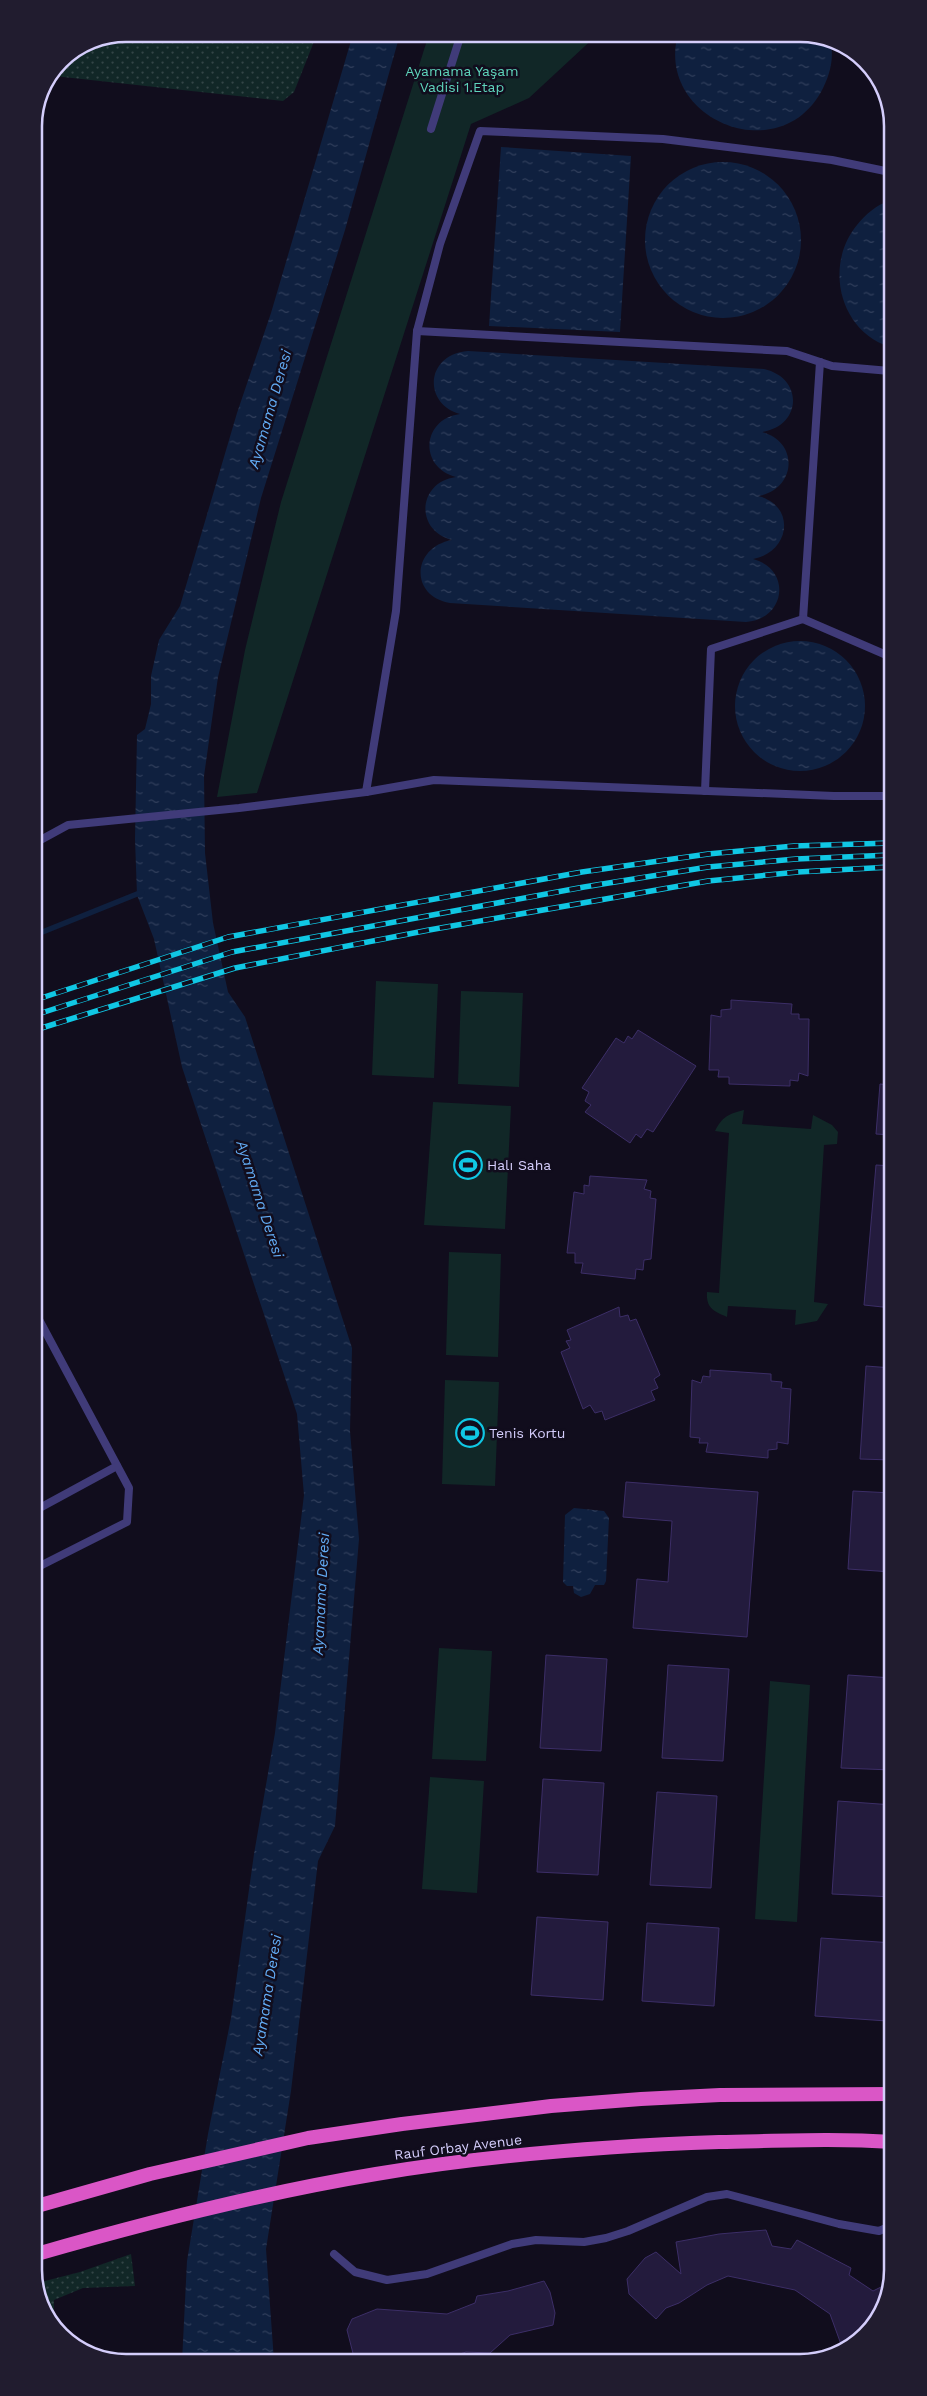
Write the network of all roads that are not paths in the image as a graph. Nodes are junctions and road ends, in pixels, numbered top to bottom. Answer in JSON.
{"nodes":[{"id":1,"x":458,"y":42,"type":"edge"},
{"id":2,"x":431,"y":129,"type":"dead end"},
{"id":3,"x":884,"y":171,"type":"edge"},
{"id":4,"x":417,"y":331,"type":"junction"},
{"id":5,"x":820,"y":362,"type":"junction"},
{"id":6,"x":884,"y":370,"type":"edge"},
{"id":7,"x":803,"y":619,"type":"junction"},
{"id":8,"x":884,"y":654,"type":"edge"},
{"id":9,"x":705,"y":791,"type":"junction"},
{"id":10,"x":366,"y":792,"type":"junction"},
{"id":11,"x":884,"y":796,"type":"edge"},
{"id":12,"x":43,"y":839,"type":"edge"},
{"id":13,"x":42,"y":1326,"type":"edge"},
{"id":14,"x":117,"y":1466,"type":"junction"},
{"id":15,"x":42,"y":1507,"type":"edge"},
{"id":16,"x":42,"y":1565,"type":"edge"},
{"id":17,"x":884,"y":2094,"type":"edge"},
{"id":18,"x":884,"y":2142,"type":"edge"},
{"id":19,"x":42,"y":2205,"type":"edge"},
{"id":20,"x":884,"y":2229,"type":"edge"},
{"id":21,"x":42,"y":2253,"type":"edge"},
{"id":22,"x":334,"y":2254,"type":"dead end"}],
"edges":[{"from":1,"to":2,"type":"lane"},
{"from":3,"to":4,"type":"lane"},
{"from":4,"to":5,"type":"lane"},
{"from":4,"to":10,"type":"lane"},
{"from":5,"to":6,"type":"lane"},
{"from":5,"to":7,"type":"lane"},
{"from":7,"to":8,"type":"lane"},
{"from":7,"to":9,"type":"lane"},
{"from":9,"to":10,"type":"lane"},
{"from":9,"to":11,"type":"lane"},
{"from":10,"to":12,"type":"lane"},
{"from":13,"to":14,"type":"lane"},
{"from":14,"to":15,"type":"lane"},
{"from":14,"to":16,"type":"lane"},
{"from":17,"to":19,"type":"highway"},
{"from":18,"to":21,"type":"highway","name":"Rauf Orbay Avenue"},
{"from":20,"to":22,"type":"lane"}]}
